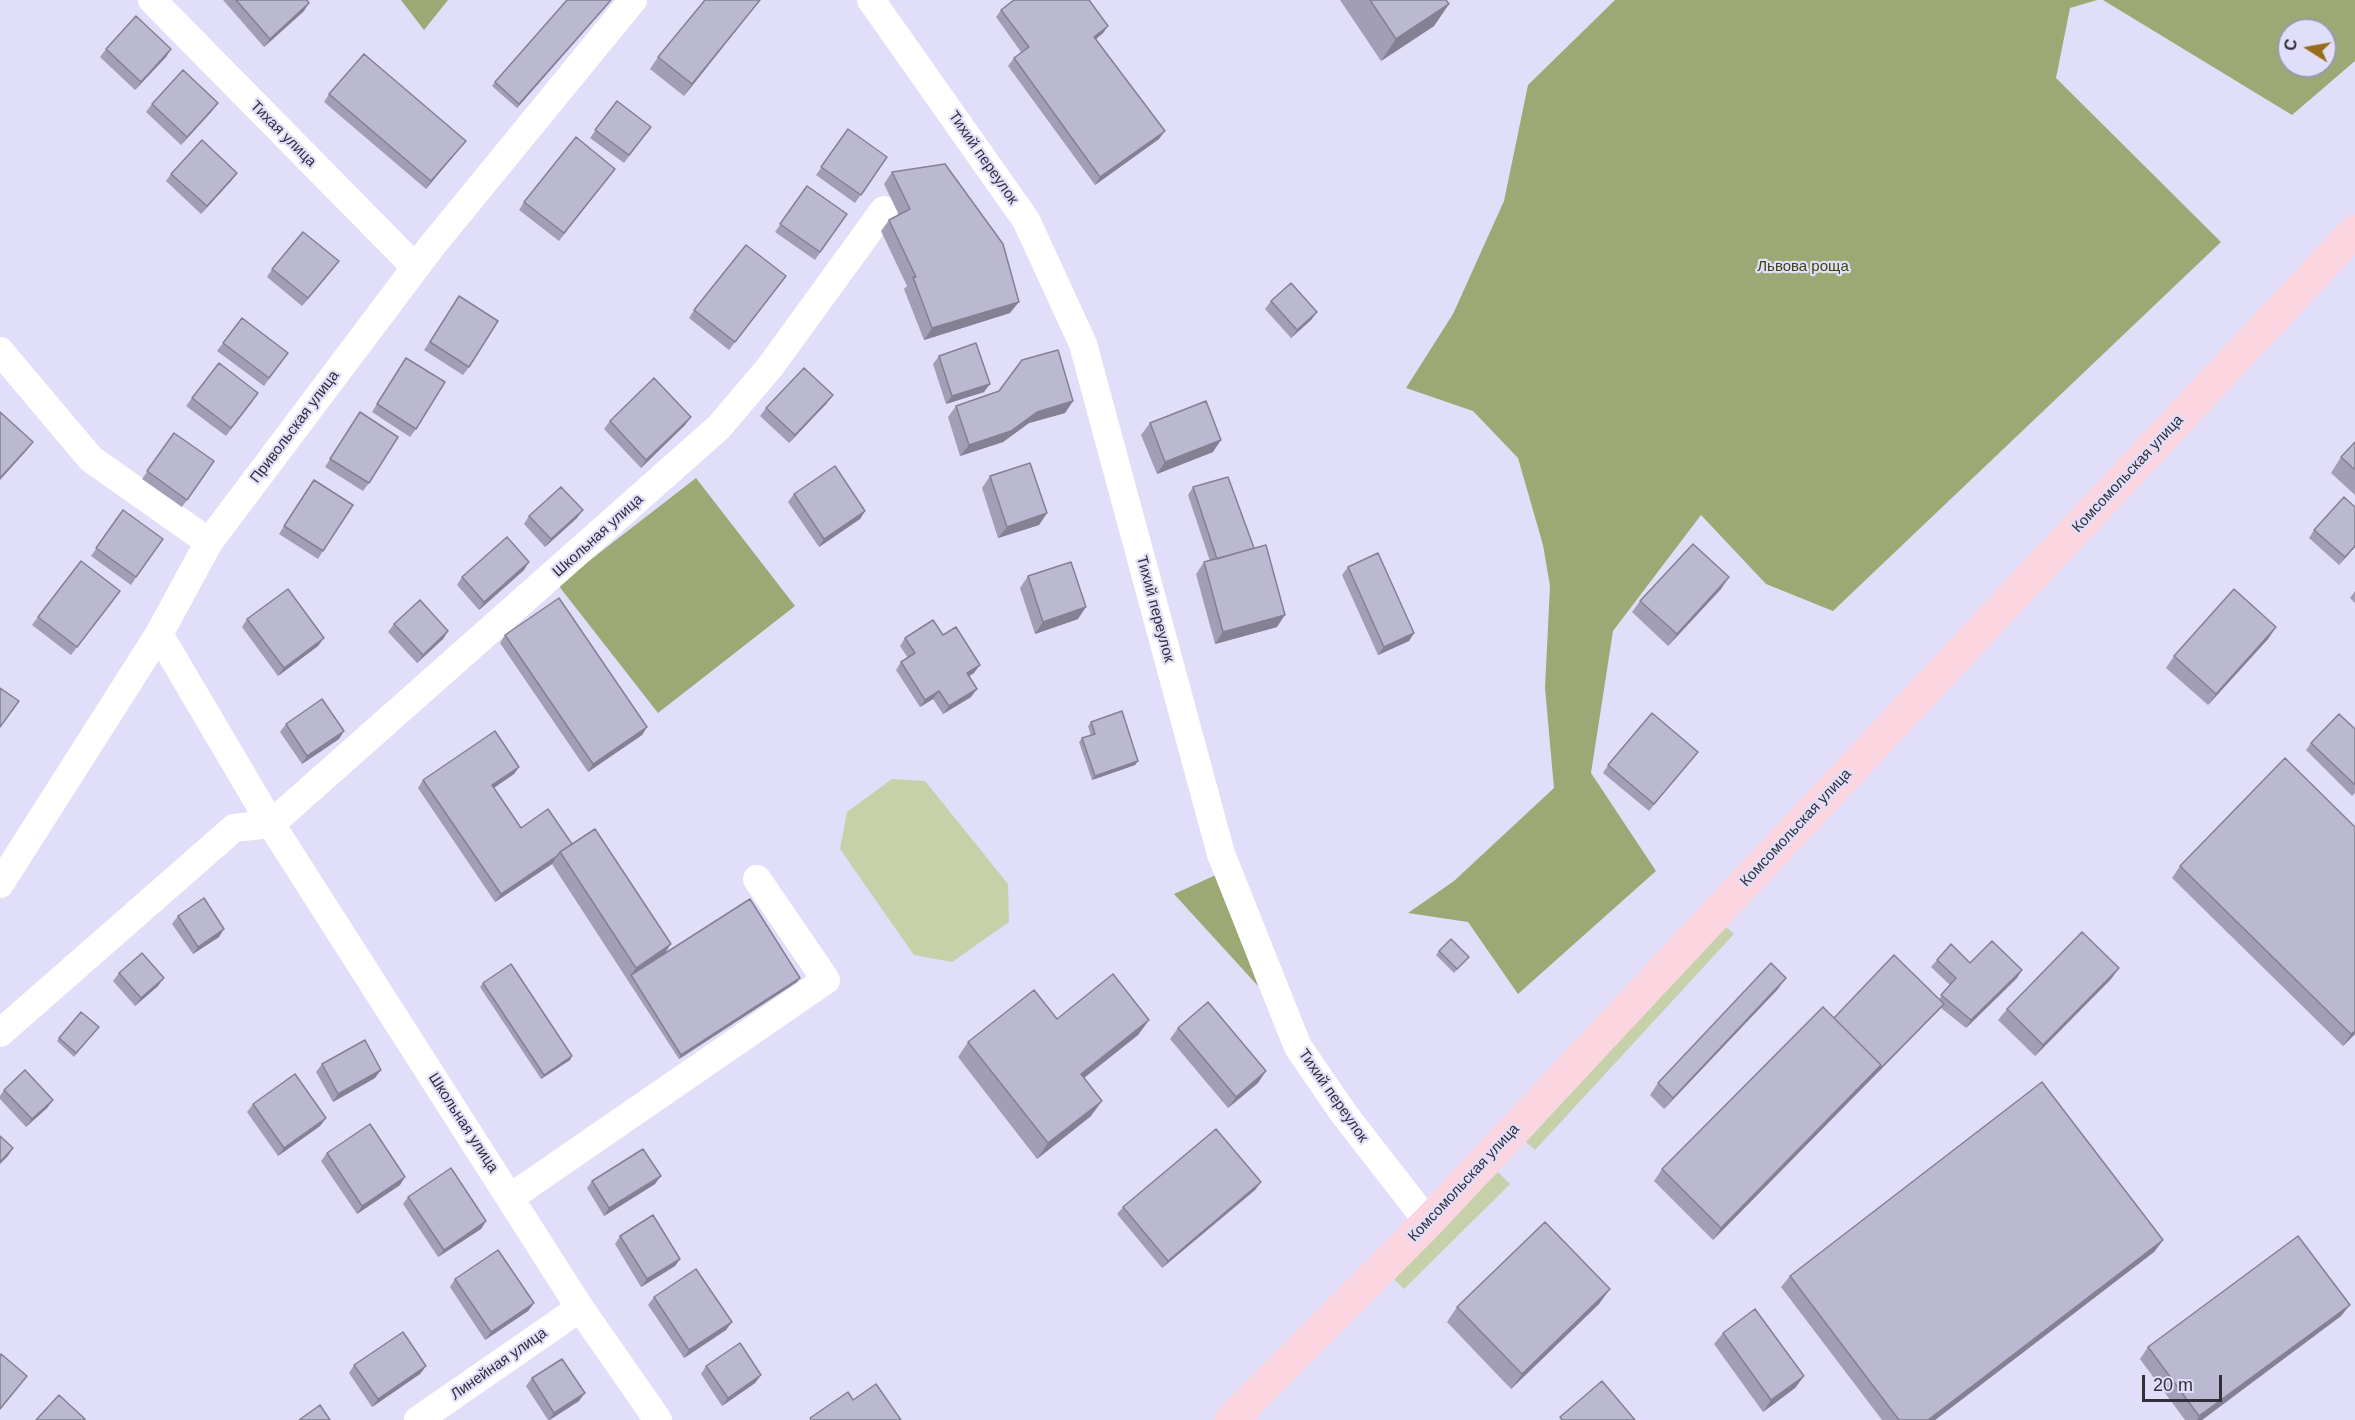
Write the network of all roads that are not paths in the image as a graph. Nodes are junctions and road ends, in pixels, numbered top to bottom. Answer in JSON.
{"nodes":[{"id":1,"x":152,"y":0,"type":"edge"},
{"id":2,"x":633,"y":0,"type":"edge"},
{"id":3,"x":871,"y":0,"type":"edge"},
{"id":4,"x":884,"y":210,"type":"dead end"},
{"id":5,"x":2355,"y":231,"type":"edge"},
{"id":6,"x":415,"y":267,"type":"junction"},
{"id":7,"x":0,"y":351,"type":"edge"},
{"id":8,"x":209,"y":542,"type":"junction"},
{"id":9,"x":159,"y":634,"type":"junction"},
{"id":10,"x":271,"y":824,"type":"junction"},
{"id":11,"x":757,"y":879,"type":"dead end"},
{"id":12,"x":0,"y":884,"type":"edge"},
{"id":13,"x":0,"y":1033,"type":"edge"},
{"id":14,"x":511,"y":1197,"type":"junction"},
{"id":15,"x":1428,"y":1222,"type":"junction"},
{"id":16,"x":580,"y":1308,"type":"junction"},
{"id":17,"x":418,"y":1420,"type":"edge"},
{"id":18,"x":658,"y":1420,"type":"edge"},
{"id":19,"x":1232,"y":1420,"type":"edge"}],
"edges":[{"from":1,"to":6,"type":"street","name":"Тихая улица"},
{"from":2,"to":6,"type":"street","name":"Привольская улица"},
{"from":3,"to":15,"type":"street","name":"Тихий переулок"},
{"from":4,"to":10,"type":"street","name":"Школьная улица"},
{"from":5,"to":15,"type":"main road","name":"Комсомольская улица"},
{"from":6,"to":8,"type":"street","name":"Привольская улица"},
{"from":7,"to":8,"type":"street"},
{"from":8,"to":9,"type":"street","name":"Привольская улица"},
{"from":9,"to":10,"type":"street","name":"Школьная улица"},
{"from":9,"to":12,"type":"street","name":"Привольская улица"},
{"from":10,"to":13,"type":"street"},
{"from":10,"to":14,"type":"street","name":"Школьная улица"},
{"from":11,"to":14,"type":"street"},
{"from":14,"to":16,"type":"street","name":"Школьная улица"},
{"from":15,"to":19,"type":"main road","name":"Комсомольская улица"},
{"from":16,"to":17,"type":"street","name":"Линейная улица"},
{"from":16,"to":18,"type":"street","name":"Школьная улица"}]}
